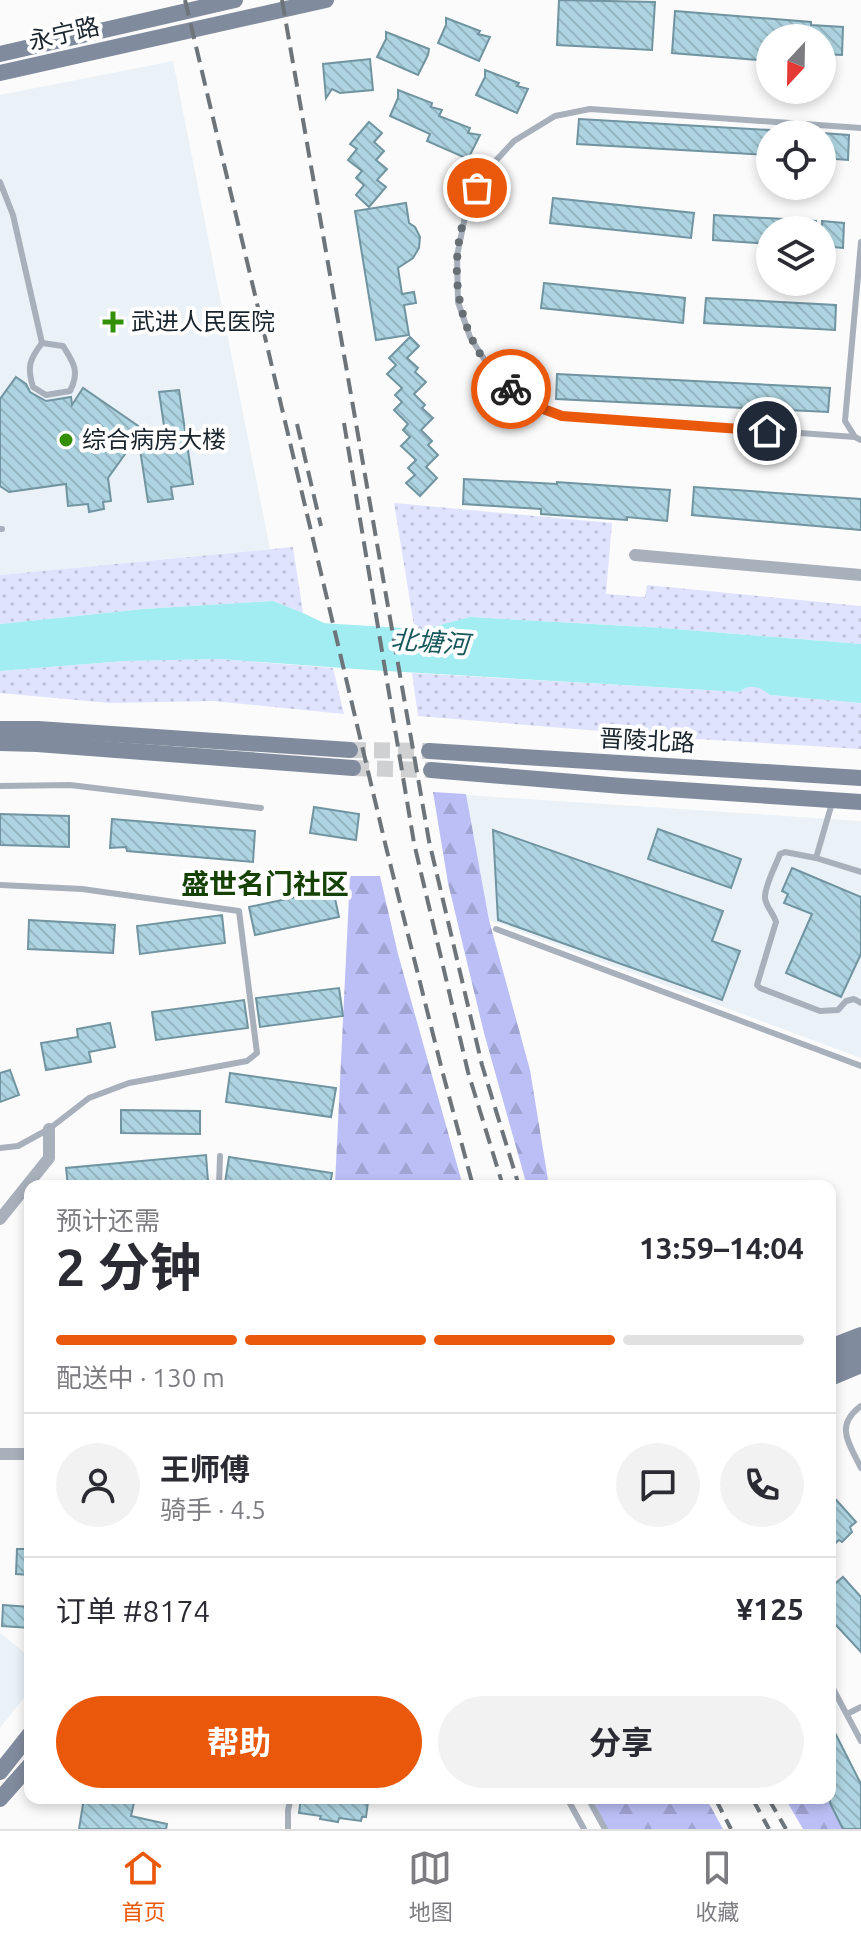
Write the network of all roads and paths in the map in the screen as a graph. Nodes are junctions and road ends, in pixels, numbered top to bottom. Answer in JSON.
{"nodes":[{"id":1,"x":235,"y":0,"type":"edge"},
{"id":2,"x":326,"y":0,"type":"edge"},
{"id":3,"x":0,"y":54,"type":"edge"},
{"id":4,"x":0,"y":73,"type":"edge"},
{"id":5,"x":861,"y":128,"type":"edge"},
{"id":6,"x":0,"y":182,"type":"edge"},
{"id":7,"x":861,"y":242,"type":"edge"},
{"id":8,"x":42,"y":343,"type":"junction"},
{"id":9,"x":858,"y":439,"type":"edge"},
{"id":10,"x":635,"y":555,"type":"dead end"},
{"id":11,"x":861,"y":575,"type":"edge"},
{"id":12,"x":0,"y":729,"type":"edge"},
{"id":13,"x":0,"y":743,"type":"edge"},
{"id":14,"x":350,"y":750,"type":"tunnel mouth"},
{"id":15,"x":429,"y":751,"type":"tunnel mouth"},
{"id":16,"x":353,"y":768,"type":"tunnel mouth"},
{"id":17,"x":431,"y":770,"type":"tunnel mouth"},
{"id":18,"x":861,"y":778,"type":"edge"},
{"id":19,"x":0,"y":786,"type":"edge"},
{"id":20,"x":833,"y":800,"type":"junction"},
{"id":21,"x":861,"y":802,"type":"edge"},
{"id":22,"x":261,"y":808,"type":"dead end"},
{"id":23,"x":816,"y":858,"type":"junction"},
{"id":24,"x":861,"y":872,"type":"edge"},
{"id":25,"x":0,"y":885,"type":"edge"},
{"id":26,"x":496,"y":929,"type":"dead end"},
{"id":27,"x":861,"y":1003,"type":"edge"},
{"id":28,"x":861,"y":1066,"type":"edge"},
{"id":29,"x":49,"y":1129,"type":"junction"},
{"id":30,"x":0,"y":1148,"type":"edge"},
{"id":31,"x":220,"y":1156,"type":"dead end"},
{"id":32,"x":31,"y":1180,"type":"edge"},
{"id":33,"x":219,"y":1180,"type":"edge"},
{"id":34,"x":24,"y":1189,"type":"edge"},
{"id":35,"x":0,"y":1219,"type":"edge"},
{"id":36,"x":861,"y":1335,"type":"edge"},
{"id":37,"x":836,"y":1345,"type":"edge"},
{"id":38,"x":861,"y":1350,"type":"edge"},
{"id":39,"x":836,"y":1360,"type":"edge"},
{"id":40,"x":861,"y":1365,"type":"edge"},
{"id":41,"x":836,"y":1375,"type":"edge"},
{"id":42,"x":861,"y":1406,"type":"edge"},
{"id":43,"x":0,"y":1454,"type":"edge"},
{"id":44,"x":24,"y":1454,"type":"edge"},
{"id":45,"x":861,"y":1468,"type":"edge"},
{"id":46,"x":836,"y":1694,"type":"edge"},
{"id":47,"x":861,"y":1707,"type":"edge"},
{"id":48,"x":847,"y":1714,"type":"junction"},
{"id":49,"x":861,"y":1741,"type":"edge"},
{"id":50,"x":24,"y":1742,"type":"edge"},
{"id":51,"x":0,"y":1772,"type":"edge"},
{"id":52,"x":24,"y":1772,"type":"edge"},
{"id":53,"x":0,"y":1799,"type":"edge"},
{"id":54,"x":290,"y":1804,"type":"edge"},
{"id":55,"x":570,"y":1804,"type":"edge"},
{"id":56,"x":591,"y":1804,"type":"edge"},
{"id":57,"x":288,"y":1829,"type":"edge"},
{"id":58,"x":584,"y":1829,"type":"edge"},
{"id":59,"x":605,"y":1829,"type":"edge"}],
"edges":[{"from":1,"to":3,"type":"main road","name":"永宁路"},
{"from":2,"to":4,"type":"main road","name":"永宁路"},
{"from":5,"to":9,"type":"lane"},
{"from":6,"to":8,"type":"lane"},
{"from":7,"to":9,"type":"lane"},
{"from":8,"to":8,"type":"lane"},
{"from":10,"to":11,"type":"street"},
{"from":12,"to":14,"type":"main road"},
{"from":13,"to":16,"type":"main road"},
{"from":15,"to":18,"type":"main road","name":"晋陵北路"},
{"from":17,"to":20,"type":"main road","name":"晋陵北路"},
{"from":19,"to":22,"type":"lane"},
{"from":20,"to":21,"type":"main road","name":"晋陵北路"},
{"from":20,"to":23,"type":"lane"},
{"from":23,"to":24,"type":"lane"},
{"from":23,"to":27,"type":"lane"},
{"from":25,"to":29,"type":"lane"},
{"from":26,"to":28,"type":"lane"},
{"from":29,"to":30,"type":"lane"},
{"from":29,"to":32,"type":"street"},
{"from":31,"to":33,"type":"lane"},
{"from":34,"to":35,"type":"street"},
{"from":36,"to":37,"type":"main road"},
{"from":38,"to":39,"type":"main road"},
{"from":40,"to":41,"type":"main road"},
{"from":42,"to":45,"type":"lane"},
{"from":43,"to":44,"type":"street"},
{"from":46,"to":48,"type":"lane"},
{"from":47,"to":48,"type":"lane"},
{"from":48,"to":49,"type":"lane"},
{"from":50,"to":51,"type":"main road"},
{"from":52,"to":53,"type":"main road"},
{"from":54,"to":57,"type":"lane"},
{"from":55,"to":58,"type":"lane"},
{"from":56,"to":59,"type":"lane"}]}
